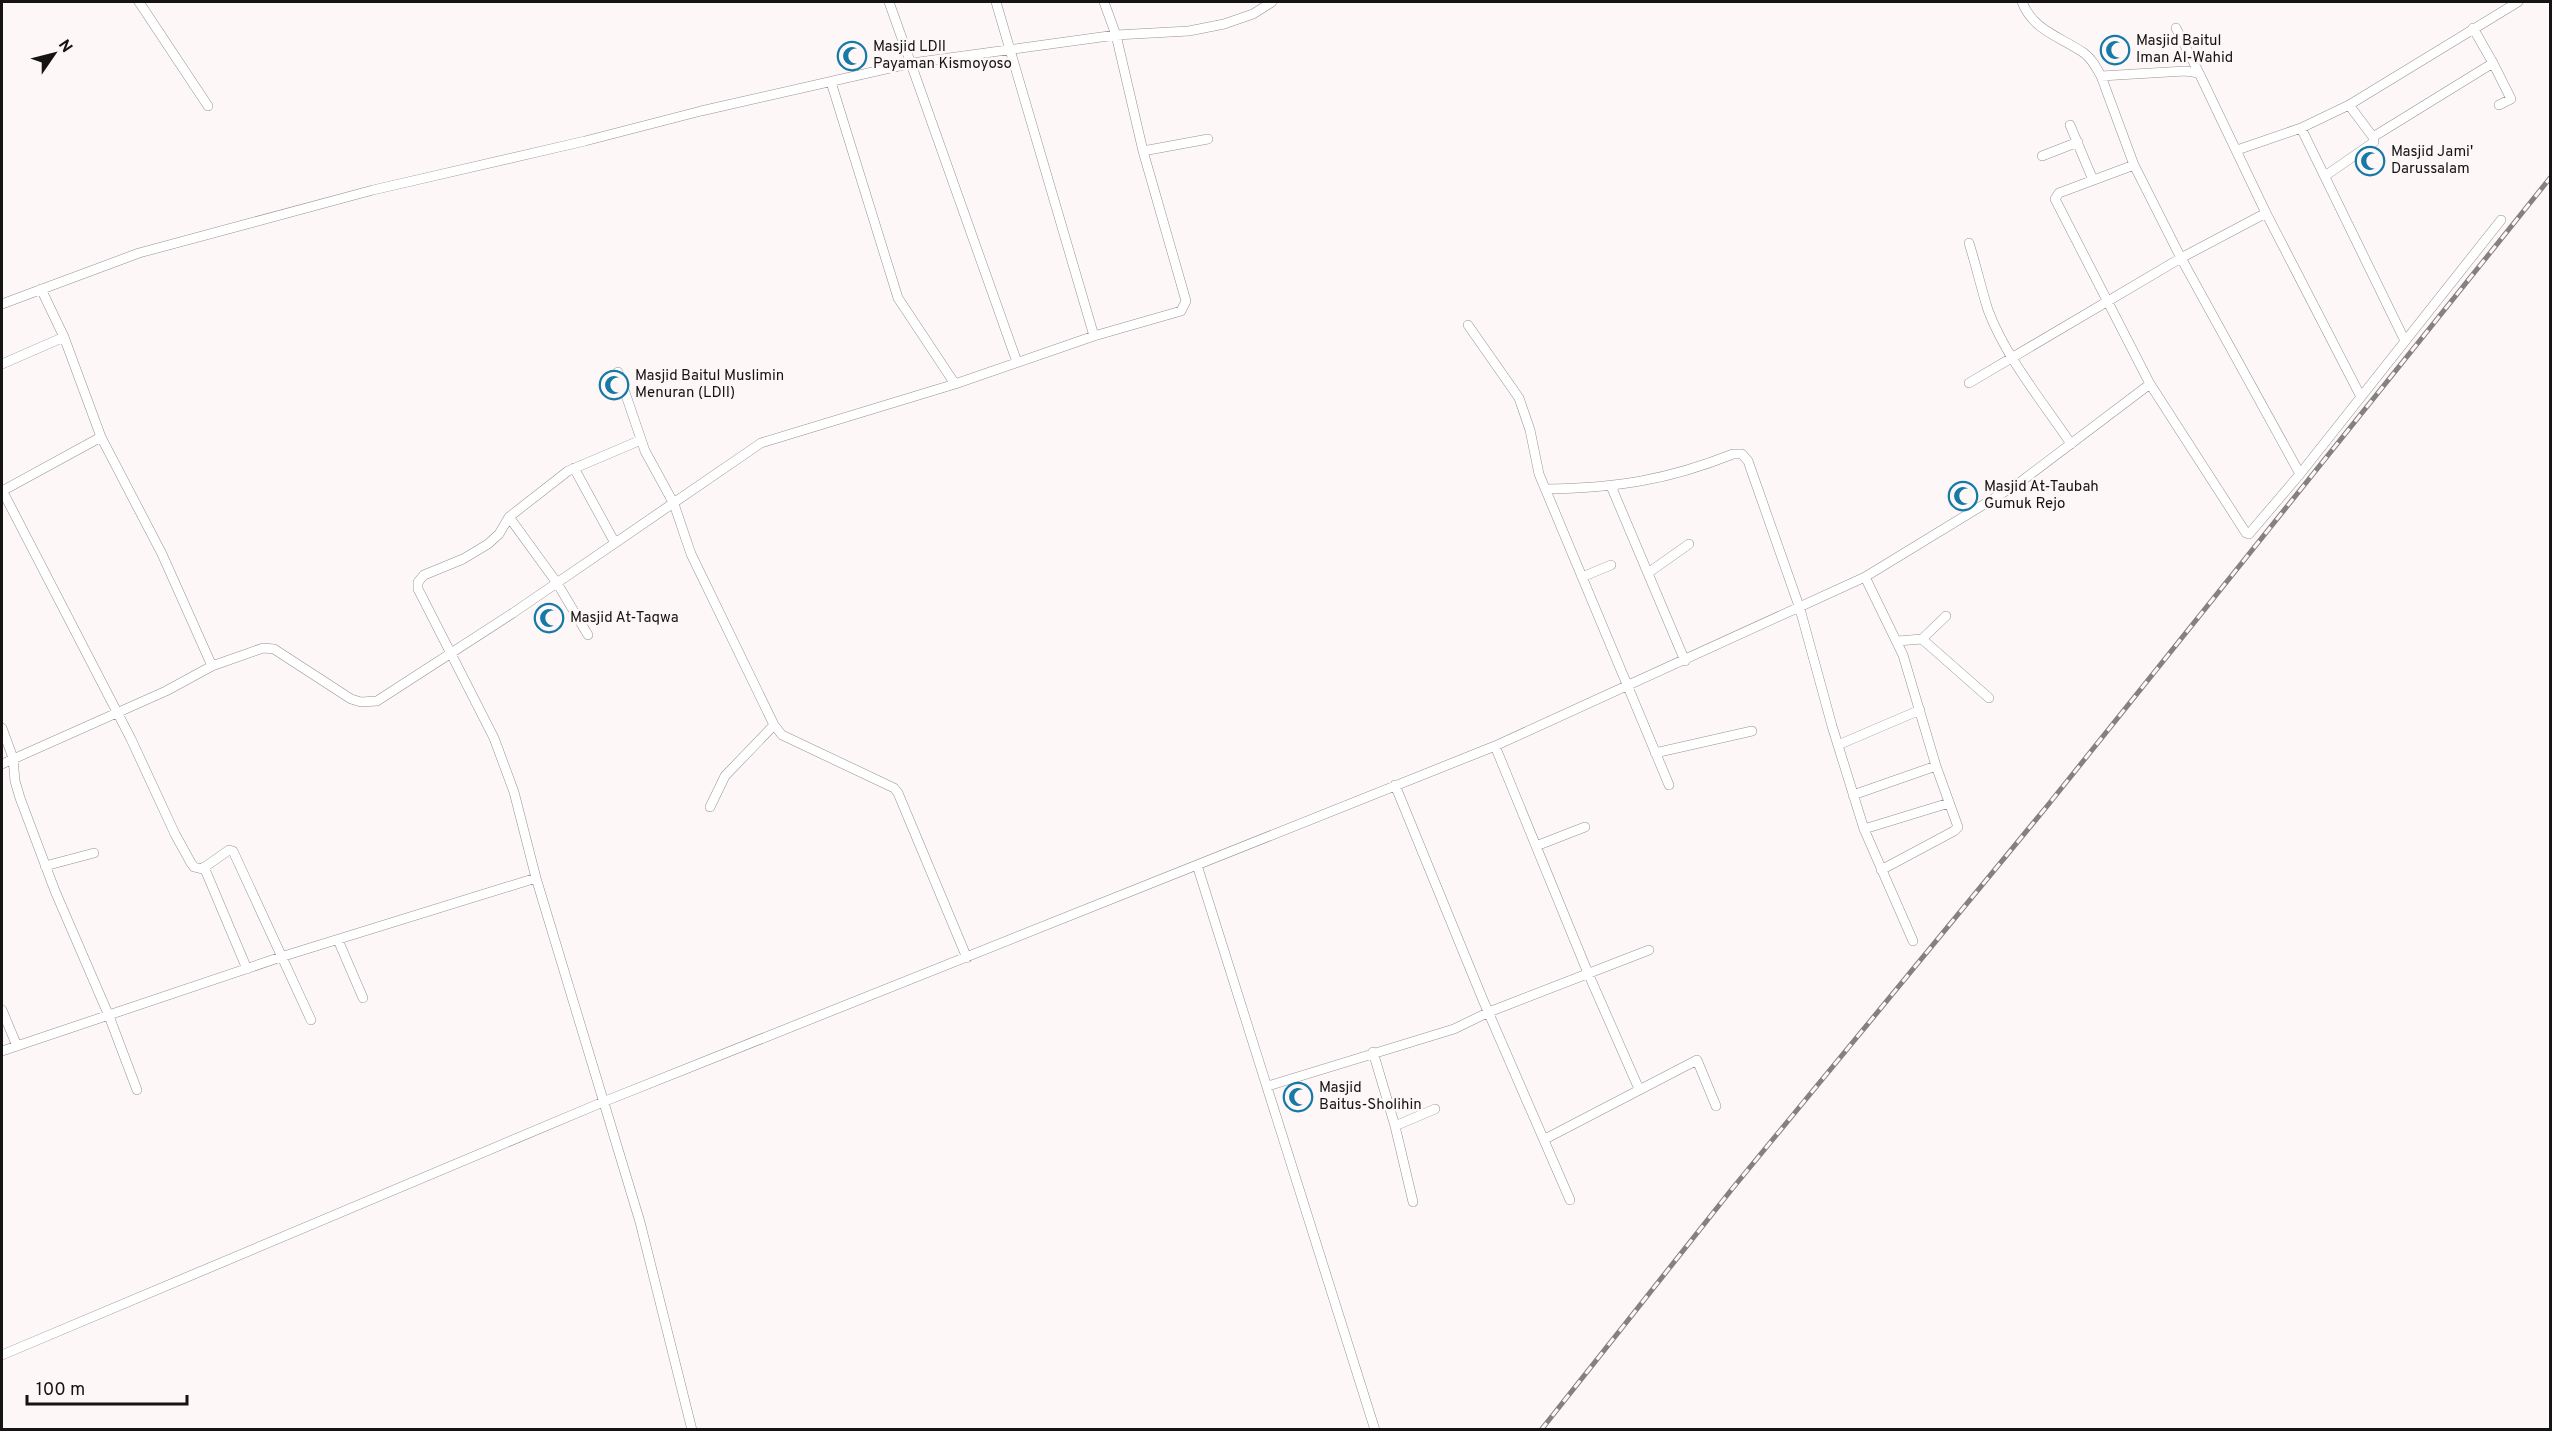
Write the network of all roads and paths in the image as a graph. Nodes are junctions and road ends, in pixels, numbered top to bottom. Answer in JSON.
{"nodes":[{"id":1,"x":139,"y":2,"type":"edge"},
{"id":2,"x":889,"y":2,"type":"edge"},
{"id":3,"x":996,"y":2,"type":"edge"},
{"id":4,"x":1104,"y":2,"type":"edge"},
{"id":5,"x":1272,"y":2,"type":"edge"},
{"id":6,"x":2022,"y":2,"type":"edge"},
{"id":7,"x":2518,"y":2,"type":"edge"},
{"id":8,"x":2176,"y":28,"type":"dead end"},
{"id":9,"x":2473,"y":28,"type":"junction"},
{"id":10,"x":1116,"y":36,"type":"junction"},
{"id":11,"x":1009,"y":48,"type":"junction"},
{"id":12,"x":912,"y":63,"type":"junction"},
{"id":13,"x":2493,"y":63,"type":"junction"},
{"id":14,"x":2199,"y":73,"type":"junction"},
{"id":15,"x":2101,"y":76,"type":"junction"},
{"id":16,"x":831,"y":82,"type":"junction"},
{"id":17,"x":2349,"y":105,"type":"junction"},
{"id":18,"x":2499,"y":105,"type":"dead end"},
{"id":19,"x":208,"y":106,"type":"dead end"},
{"id":20,"x":2070,"y":125,"type":"dead end"},
{"id":21,"x":2301,"y":128,"type":"junction"},
{"id":22,"x":2373,"y":137,"type":"junction"},
{"id":23,"x":1208,"y":139,"type":"dead end"},
{"id":24,"x":2078,"y":142,"type":"junction"},
{"id":25,"x":2237,"y":150,"type":"junction"},
{"id":26,"x":1143,"y":151,"type":"junction"},
{"id":27,"x":2042,"y":156,"type":"dead end"},
{"id":28,"x":2135,"y":168,"type":"junction"},
{"id":29,"x":2325,"y":176,"type":"junction"},
{"id":30,"x":2093,"y":180,"type":"junction"},
{"id":31,"x":2266,"y":213,"type":"junction"},
{"id":32,"x":2501,"y":220,"type":"dead end"},
{"id":33,"x":1969,"y":243,"type":"dead end"},
{"id":34,"x":2181,"y":258,"type":"junction"},
{"id":35,"x":41,"y":289,"type":"junction"},
{"id":36,"x":2107,"y":302,"type":"junction"},
{"id":37,"x":2,"y":304,"type":"edge"},
{"id":38,"x":1468,"y":325,"type":"dead end"},
{"id":39,"x":1094,"y":336,"type":"junction"},
{"id":40,"x":64,"y":337,"type":"junction"},
{"id":41,"x":2404,"y":341,"type":"junction"},
{"id":42,"x":2012,"y":357,"type":"junction"},
{"id":43,"x":1017,"y":362,"type":"junction"},
{"id":44,"x":2,"y":364,"type":"edge"},
{"id":45,"x":618,"y":372,"type":"dead end"},
{"id":46,"x":1969,"y":383,"type":"dead end"},
{"id":47,"x":955,"y":384,"type":"junction"},
{"id":48,"x":2150,"y":384,"type":"junction"},
{"id":49,"x":2361,"y":397,"type":"junction"},
{"id":50,"x":101,"y":437,"type":"junction"},
{"id":51,"x":641,"y":441,"type":"junction"},
{"id":52,"x":2072,"y":444,"type":"junction"},
{"id":53,"x":574,"y":468,"type":"junction"},
{"id":54,"x":2300,"y":474,"type":"junction"},
{"id":55,"x":1611,"y":486,"type":"junction"},
{"id":56,"x":1546,"y":489,"type":"junction"},
{"id":57,"x":2,"y":491,"type":"edge"},
{"id":58,"x":674,"y":504,"type":"junction"},
{"id":59,"x":509,"y":517,"type":"junction"},
{"id":60,"x":615,"y":543,"type":"junction"},
{"id":61,"x":1689,"y":544,"type":"dead end"},
{"id":62,"x":1611,"y":565,"type":"dead end"},
{"id":63,"x":1648,"y":573,"type":"junction"},
{"id":64,"x":1582,"y":577,"type":"junction"},
{"id":65,"x":1865,"y":577,"type":"junction"},
{"id":66,"x":557,"y":583,"type":"junction"},
{"id":67,"x":1800,"y":609,"type":"junction"},
{"id":68,"x":1946,"y":616,"type":"dead end"},
{"id":69,"x":588,"y":635,"type":"dead end"},
{"id":70,"x":1922,"y":639,"type":"junction"},
{"id":71,"x":1898,"y":641,"type":"junction"},
{"id":72,"x":451,"y":652,"type":"junction"},
{"id":73,"x":1685,"y":661,"type":"junction"},
{"id":74,"x":212,"y":666,"type":"junction"},
{"id":75,"x":1628,"y":687,"type":"junction"},
{"id":76,"x":1989,"y":698,"type":"dead end"},
{"id":77,"x":1920,"y":710,"type":"junction"},
{"id":78,"x":117,"y":714,"type":"junction"},
{"id":79,"x":774,"y":725,"type":"junction"},
{"id":80,"x":2,"y":728,"type":"edge"},
{"id":81,"x":1752,"y":731,"type":"dead end"},
{"id":82,"x":1838,"y":745,"type":"junction"},
{"id":83,"x":1495,"y":746,"type":"junction"},
{"id":84,"x":1655,"y":753,"type":"junction"},
{"id":85,"x":13,"y":758,"type":"junction"},
{"id":86,"x":2,"y":764,"type":"edge"},
{"id":87,"x":1936,"y":766,"type":"junction"},
{"id":88,"x":1395,"y":785,"type":"junction"},
{"id":89,"x":1668,"y":785,"type":"dead end"},
{"id":90,"x":1852,"y":795,"type":"junction"},
{"id":91,"x":1949,"y":803,"type":"junction"},
{"id":92,"x":710,"y":807,"type":"dead end"},
{"id":93,"x":1585,"y":827,"type":"dead end"},
{"id":94,"x":1864,"y":829,"type":"junction"},
{"id":95,"x":1536,"y":846,"type":"junction"},
{"id":96,"x":94,"y":853,"type":"dead end"},
{"id":97,"x":1197,"y":865,"type":"junction"},
{"id":98,"x":45,"y":866,"type":"junction"},
{"id":99,"x":204,"y":867,"type":"junction"},
{"id":100,"x":1881,"y":870,"type":"junction"},
{"id":101,"x":536,"y":878,"type":"junction"},
{"id":102,"x":338,"y":940,"type":"junction"},
{"id":103,"x":1913,"y":941,"type":"dead end"},
{"id":104,"x":1649,"y":950,"type":"dead end"},
{"id":105,"x":284,"y":956,"type":"junction"},
{"id":106,"x":967,"y":958,"type":"junction"},
{"id":107,"x":247,"y":969,"type":"junction"},
{"id":108,"x":1588,"y":973,"type":"junction"},
{"id":109,"x":363,"y":998,"type":"dead end"},
{"id":110,"x":2,"y":1010,"type":"edge"},
{"id":111,"x":1489,"y":1012,"type":"junction"},
{"id":112,"x":109,"y":1016,"type":"junction"},
{"id":113,"x":311,"y":1020,"type":"dead end"},
{"id":114,"x":17,"y":1046,"type":"junction"},
{"id":115,"x":2,"y":1050,"type":"edge"},
{"id":116,"x":1373,"y":1052,"type":"junction"},
{"id":117,"x":1268,"y":1086,"type":"junction"},
{"id":118,"x":1639,"y":1089,"type":"junction"},
{"id":119,"x":137,"y":1090,"type":"dead end"},
{"id":120,"x":603,"y":1102,"type":"junction"},
{"id":121,"x":1716,"y":1106,"type":"dead end"},
{"id":122,"x":1435,"y":1109,"type":"dead end"},
{"id":123,"x":1395,"y":1126,"type":"junction"},
{"id":124,"x":1545,"y":1139,"type":"junction"},
{"id":125,"x":1570,"y":1200,"type":"dead end"},
{"id":126,"x":1413,"y":1202,"type":"dead end"},
{"id":127,"x":2,"y":1355,"type":"edge"},
{"id":128,"x":692,"y":1430,"type":"edge"},
{"id":129,"x":1375,"y":1430,"type":"edge"}],
"edges":[{"from":1,"to":19,"type":"street"},
{"from":2,"to":12,"type":"street"},
{"from":3,"to":11,"type":"street"},
{"from":4,"to":10,"type":"street"},
{"from":5,"to":10,"type":"street"},
{"from":6,"to":15,"type":"street"},
{"from":7,"to":9,"type":"street"},
{"from":8,"to":14,"type":"street"},
{"from":9,"to":13,"type":"street"},
{"from":9,"to":17,"type":"street"},
{"from":10,"to":11,"type":"street"},
{"from":10,"to":26,"type":"street"},
{"from":11,"to":12,"type":"street"},
{"from":11,"to":39,"type":"street"},
{"from":12,"to":16,"type":"street"},
{"from":12,"to":43,"type":"street"},
{"from":13,"to":18,"type":"street"},
{"from":13,"to":22,"type":"street"},
{"from":14,"to":15,"type":"street"},
{"from":14,"to":25,"type":"street"},
{"from":15,"to":28,"type":"street"},
{"from":16,"to":35,"type":"street"},
{"from":16,"to":47,"type":"street"},
{"from":17,"to":21,"type":"street"},
{"from":17,"to":22,"type":"street"},
{"from":20,"to":24,"type":"street"},
{"from":21,"to":25,"type":"street"},
{"from":21,"to":29,"type":"street"},
{"from":22,"to":29,"type":"street"},
{"from":23,"to":26,"type":"street"},
{"from":24,"to":27,"type":"street"},
{"from":24,"to":30,"type":"street"},
{"from":25,"to":31,"type":"street"},
{"from":26,"to":39,"type":"street"},
{"from":28,"to":30,"type":"street"},
{"from":28,"to":34,"type":"street"},
{"from":29,"to":41,"type":"street"},
{"from":30,"to":36,"type":"street"},
{"from":31,"to":34,"type":"street"},
{"from":31,"to":49,"type":"street"},
{"from":32,"to":41,"type":"street"},
{"from":33,"to":42,"type":"street"},
{"from":34,"to":36,"type":"street"},
{"from":34,"to":54,"type":"street"},
{"from":35,"to":37,"type":"street"},
{"from":35,"to":40,"type":"street"},
{"from":36,"to":42,"type":"street"},
{"from":36,"to":48,"type":"street"},
{"from":38,"to":56,"type":"street"},
{"from":39,"to":43,"type":"street"},
{"from":40,"to":44,"type":"street"},
{"from":40,"to":50,"type":"street"},
{"from":41,"to":49,"type":"street"},
{"from":42,"to":46,"type":"street"},
{"from":42,"to":52,"type":"street"},
{"from":43,"to":47,"type":"street"},
{"from":45,"to":51,"type":"street"},
{"from":47,"to":58,"type":"street"},
{"from":48,"to":52,"type":"street"},
{"from":48,"to":54,"type":"street"},
{"from":49,"to":54,"type":"street"},
{"from":50,"to":57,"type":"street"},
{"from":50,"to":74,"type":"street"},
{"from":51,"to":53,"type":"street"},
{"from":51,"to":58,"type":"street"},
{"from":52,"to":65,"type":"street"},
{"from":53,"to":59,"type":"street"},
{"from":53,"to":60,"type":"street"},
{"from":55,"to":56,"type":"street"},
{"from":55,"to":63,"type":"street"},
{"from":55,"to":67,"type":"street"},
{"from":56,"to":64,"type":"street"},
{"from":57,"to":78,"type":"street"},
{"from":58,"to":60,"type":"street"},
{"from":58,"to":79,"type":"street"},
{"from":59,"to":66,"type":"street"},
{"from":59,"to":72,"type":"street"},
{"from":60,"to":66,"type":"street"},
{"from":61,"to":63,"type":"street"},
{"from":62,"to":64,"type":"street"},
{"from":63,"to":73,"type":"street"},
{"from":64,"to":75,"type":"street"},
{"from":65,"to":67,"type":"street"},
{"from":65,"to":71,"type":"street"},
{"from":66,"to":69,"type":"street"},
{"from":66,"to":72,"type":"street"},
{"from":67,"to":73,"type":"street"},
{"from":67,"to":82,"type":"street"},
{"from":68,"to":70,"type":"street"},
{"from":70,"to":71,"type":"street"},
{"from":70,"to":76,"type":"street"},
{"from":71,"to":77,"type":"street"},
{"from":72,"to":74,"type":"street"},
{"from":72,"to":101,"type":"street"},
{"from":73,"to":75,"type":"street"},
{"from":74,"to":78,"type":"street"},
{"from":75,"to":83,"type":"street"},
{"from":75,"to":84,"type":"street"},
{"from":77,"to":82,"type":"street"},
{"from":77,"to":87,"type":"street"},
{"from":78,"to":85,"type":"street"},
{"from":78,"to":99,"type":"street"},
{"from":79,"to":92,"type":"street"},
{"from":79,"to":106,"type":"street"},
{"from":80,"to":85,"type":"street"},
{"from":81,"to":84,"type":"street"},
{"from":82,"to":90,"type":"street"},
{"from":83,"to":88,"type":"street"},
{"from":83,"to":95,"type":"street"},
{"from":84,"to":89,"type":"street"},
{"from":85,"to":86,"type":"street"},
{"from":85,"to":98,"type":"street"},
{"from":87,"to":90,"type":"street"},
{"from":87,"to":91,"type":"street"},
{"from":88,"to":97,"type":"street"},
{"from":88,"to":111,"type":"street"},
{"from":90,"to":94,"type":"street"},
{"from":91,"to":94,"type":"street"},
{"from":91,"to":100,"type":"street"},
{"from":93,"to":95,"type":"street"},
{"from":94,"to":100,"type":"street"},
{"from":95,"to":108,"type":"street"},
{"from":96,"to":98,"type":"street"},
{"from":97,"to":106,"type":"street"},
{"from":97,"to":117,"type":"street"},
{"from":98,"to":112,"type":"street"},
{"from":99,"to":105,"type":"street"},
{"from":99,"to":107,"type":"street"},
{"from":100,"to":103,"type":"street"},
{"from":101,"to":102,"type":"street"},
{"from":101,"to":120,"type":"street"},
{"from":102,"to":105,"type":"street"},
{"from":102,"to":109,"type":"street"},
{"from":104,"to":108,"type":"street"},
{"from":105,"to":107,"type":"street"},
{"from":105,"to":113,"type":"street"},
{"from":106,"to":120,"type":"street"},
{"from":107,"to":112,"type":"street"},
{"from":108,"to":111,"type":"street"},
{"from":108,"to":118,"type":"street"},
{"from":110,"to":114,"type":"street"},
{"from":111,"to":116,"type":"street"},
{"from":111,"to":124,"type":"street"},
{"from":112,"to":114,"type":"street"},
{"from":112,"to":119,"type":"street"},
{"from":114,"to":115,"type":"street"},
{"from":116,"to":117,"type":"street"},
{"from":116,"to":123,"type":"street"},
{"from":117,"to":129,"type":"street"},
{"from":118,"to":121,"type":"street"},
{"from":118,"to":124,"type":"street"},
{"from":120,"to":127,"type":"street"},
{"from":120,"to":128,"type":"street"},
{"from":122,"to":123,"type":"street"},
{"from":123,"to":126,"type":"street"},
{"from":124,"to":125,"type":"street"}]}
